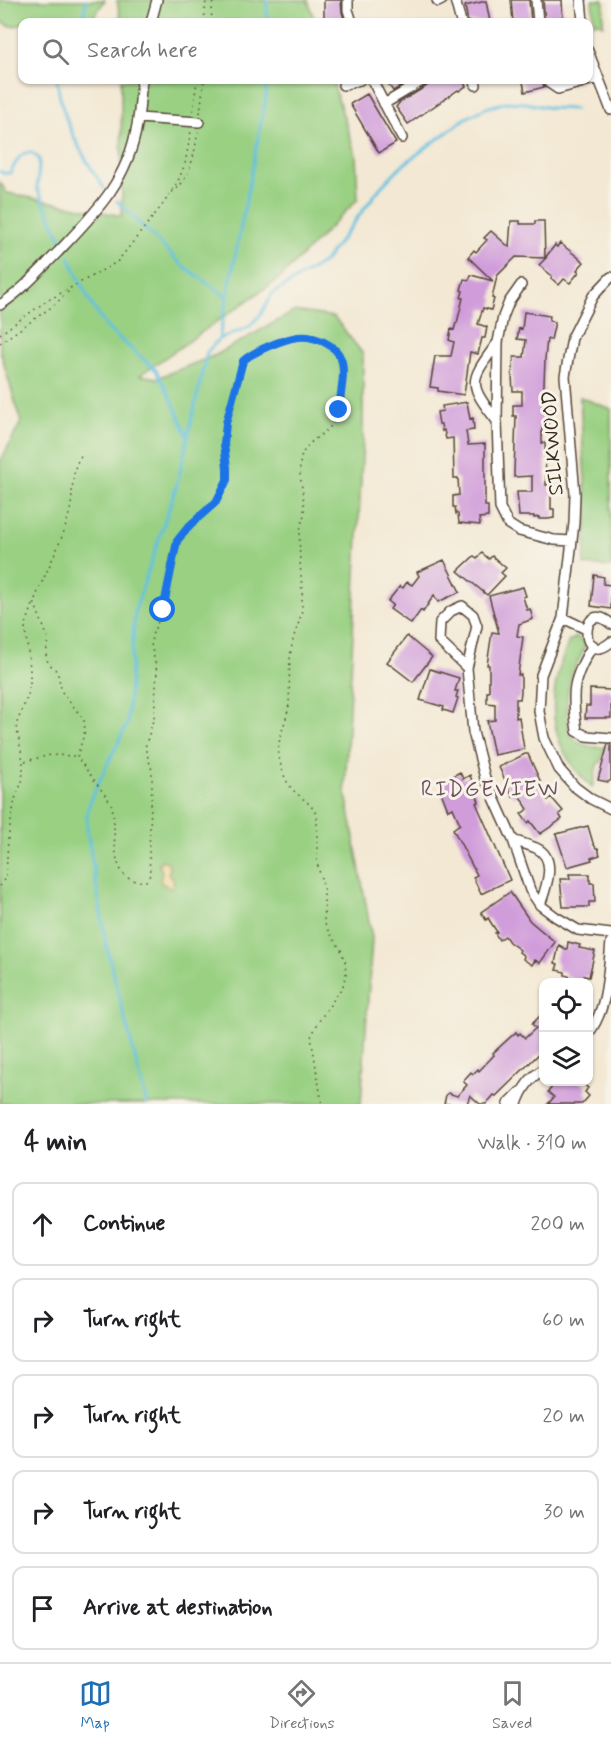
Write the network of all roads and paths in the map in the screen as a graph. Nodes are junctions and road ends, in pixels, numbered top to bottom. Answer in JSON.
{"nodes":[{"id":1,"x":157,"y":0,"type":"edge"},
{"id":2,"x":206,"y":0,"type":"edge"},
{"id":3,"x":213,"y":0,"type":"edge"},
{"id":4,"x":348,"y":0,"type":"edge"},
{"id":5,"x":456,"y":0,"type":"edge"},
{"id":6,"x":536,"y":0,"type":"edge"},
{"id":7,"x":581,"y":0,"type":"edge"},
{"id":8,"x":152,"y":18,"type":"edge"},
{"id":9,"x":204,"y":18,"type":"edge"},
{"id":10,"x":211,"y":18,"type":"edge"},
{"id":11,"x":351,"y":18,"type":"edge"},
{"id":12,"x":460,"y":18,"type":"edge"},
{"id":13,"x":538,"y":18,"type":"edge"},
{"id":14,"x":583,"y":18,"type":"edge"},
{"id":15,"x":593,"y":64,"type":"edge"},
{"id":16,"x":598,"y":78,"type":"junction"},
{"id":17,"x":593,"y":79,"type":"edge"},
{"id":18,"x":142,"y":84,"type":"edge"},
{"id":19,"x":197,"y":84,"type":"edge"},
{"id":20,"x":203,"y":84,"type":"edge"},
{"id":21,"x":346,"y":84,"type":"edge"},
{"id":22,"x":374,"y":84,"type":"edge"},
{"id":23,"x":417,"y":84,"type":"edge"},
{"id":24,"x":550,"y":84,"type":"edge"},
{"id":25,"x":576,"y":84,"type":"edge"},
{"id":26,"x":343,"y":85,"type":"dead end"},
{"id":27,"x":608,"y":92,"type":"edge"},
{"id":28,"x":384,"y":104,"type":"junction"},
{"id":29,"x":611,"y":110,"type":"edge"},
{"id":30,"x":138,"y":118,"type":"junction"},
{"id":31,"x":195,"y":122,"type":"junction"},
{"id":32,"x":402,"y":138,"type":"dead end"},
{"id":33,"x":171,"y":193,"type":"junction"},
{"id":34,"x":611,"y":277,"type":"edge"},
{"id":35,"x":521,"y":285,"type":"dead end"},
{"id":36,"x":69,"y":290,"type":"junction"},
{"id":37,"x":0,"y":305,"type":"edge"},
{"id":38,"x":0,"y":334,"type":"edge"},
{"id":39,"x":498,"y":342,"type":"junction"},
{"id":40,"x":0,"y":343,"type":"edge"},
{"id":41,"x":497,"y":421,"type":"junction"},
{"id":42,"x":81,"y":456,"type":"dead end"},
{"id":43,"x":572,"y":541,"type":"junction"},
{"id":44,"x":34,"y":602,"type":"junction"},
{"id":45,"x":563,"y":618,"type":"junction"},
{"id":46,"x":611,"y":624,"type":"edge"},
{"id":47,"x":586,"y":629,"type":"junction"},
{"id":48,"x":611,"y":642,"type":"edge"},
{"id":49,"x":593,"y":645,"type":"junction"},
{"id":50,"x":467,"y":668,"type":"junction"},
{"id":51,"x":611,"y":738,"type":"edge"},
{"id":52,"x":77,"y":757,"type":"junction"},
{"id":53,"x":23,"y":761,"type":"junction"},
{"id":54,"x":611,"y":808,"type":"edge"},
{"id":55,"x":513,"y":840,"type":"junction"},
{"id":56,"x":0,"y":886,"type":"edge"},
{"id":57,"x":540,"y":905,"type":"junction"},
{"id":58,"x":611,"y":934,"type":"edge"},
{"id":59,"x":611,"y":942,"type":"edge"},
{"id":60,"x":589,"y":1032,"type":"edge"},
{"id":61,"x":539,"y":1072,"type":"edge"},
{"id":62,"x":521,"y":1090,"type":"junction"},
{"id":63,"x":322,"y":1104,"type":"edge"},
{"id":64,"x":508,"y":1104,"type":"edge"},
{"id":65,"x":517,"y":1104,"type":"edge"}],
"edges":[{"from":1,"to":8,"type":"street"},
{"from":2,"to":9,"type":"path"},
{"from":3,"to":10,"type":"path"},
{"from":4,"to":11,"type":"street"},
{"from":5,"to":12,"type":"street"},
{"from":6,"to":13,"type":"street"},
{"from":7,"to":14,"type":"street"},
{"from":15,"to":16,"type":"street"},
{"from":16,"to":17,"type":"street"},
{"from":16,"to":27,"type":"street"},
{"from":18,"to":30,"type":"street"},
{"from":19,"to":31,"type":"path"},
{"from":20,"to":31,"type":"path"},
{"from":21,"to":26,"type":"street"},
{"from":22,"to":28,"type":"street"},
{"from":23,"to":28,"type":"street"},
{"from":24,"to":25,"type":"street"},
{"from":27,"to":29,"type":"street"},
{"from":28,"to":32,"type":"street"},
{"from":30,"to":31,"type":"street"},
{"from":30,"to":37,"type":"street"},
{"from":31,"to":33,"type":"path"},
{"from":31,"to":33,"type":"path"},
{"from":33,"to":36,"type":"path"},
{"from":34,"to":43,"type":"street","name":"SILKWOOD"},
{"from":35,"to":39,"type":"street"},
{"from":36,"to":38,"type":"path"},
{"from":36,"to":40,"type":"path"},
{"from":39,"to":41,"type":"street"},
{"from":39,"to":41,"type":"street"},
{"from":41,"to":43,"type":"street"},
{"from":42,"to":44,"type":"path"},
{"from":43,"to":45,"type":"street","name":"SILKWOOD"},
{"from":44,"to":52,"type":"path"},
{"from":44,"to":53,"type":"path"},
{"from":45,"to":47,"type":"street"},
{"from":45,"to":54,"type":"street","name":"SILKWOOD"},
{"from":46,"to":47,"type":"street"},
{"from":47,"to":49,"type":"street"},
{"from":48,"to":49,"type":"street"},
{"from":49,"to":51,"type":"street"},
{"from":50,"to":50,"type":"street"},
{"from":50,"to":55,"type":"street"},
{"from":52,"to":53,"type":"path"},
{"from":52,"to":63,"type":"path"},
{"from":53,"to":56,"type":"path"},
{"from":55,"to":57,"type":"street"},
{"from":55,"to":57,"type":"street"},
{"from":57,"to":58,"type":"street"},
{"from":59,"to":60,"type":"street"},
{"from":61,"to":62,"type":"street"},
{"from":62,"to":64,"type":"street"},
{"from":62,"to":65,"type":"street"}]}
